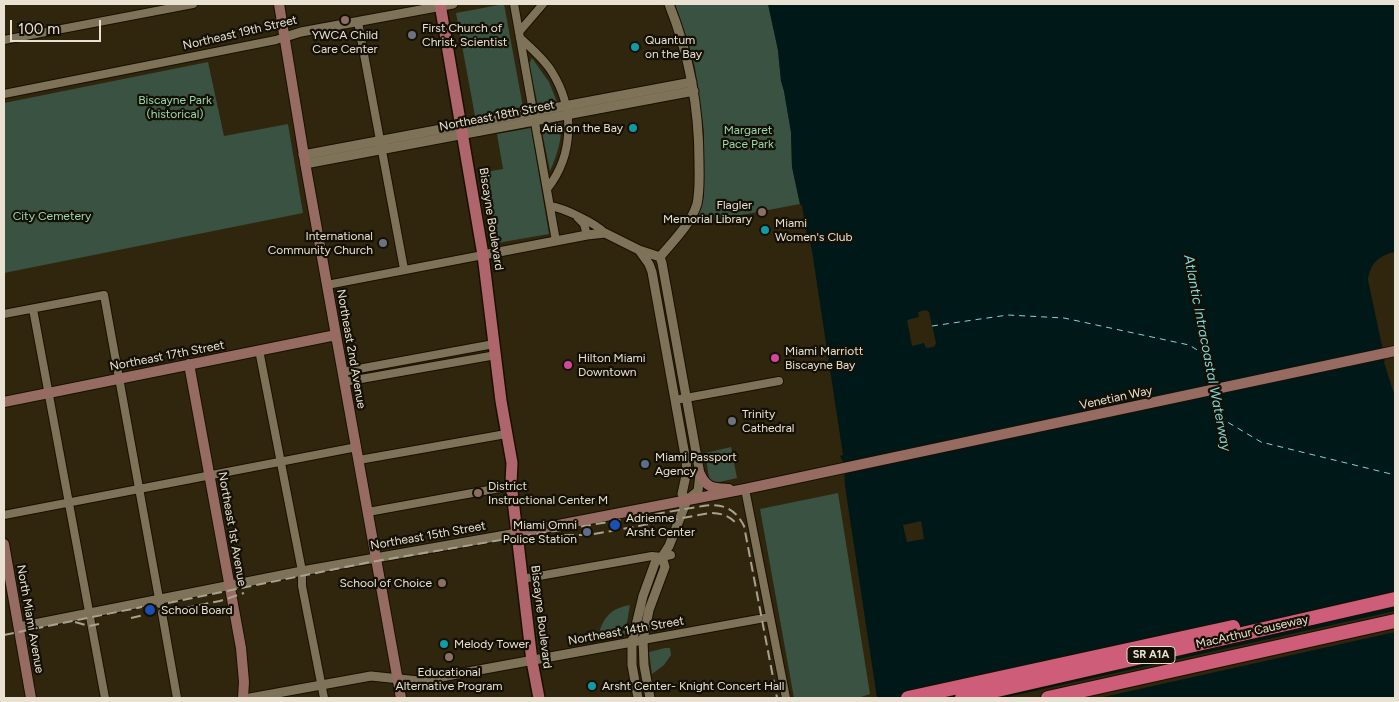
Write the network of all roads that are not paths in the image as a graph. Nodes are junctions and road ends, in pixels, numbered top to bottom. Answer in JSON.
{"nodes":[{"id":1,"x":193,"y":4,"type":"edge"},
{"id":2,"x":279,"y":4,"type":"edge"},
{"id":3,"x":453,"y":4,"type":"edge"},
{"id":4,"x":514,"y":4,"type":"edge"},
{"id":5,"x":543,"y":4,"type":"edge"},
{"id":6,"x":668,"y":4,"type":"edge"},
{"id":7,"x":440,"y":5,"type":"edge"},
{"id":8,"x":358,"y":22,"type":"junction"},
{"id":9,"x":520,"y":35,"type":"junction"},
{"id":10,"x":284,"y":37,"type":"junction"},
{"id":11,"x":4,"y":40,"type":"edge"},
{"id":12,"x":693,"y":87,"type":"junction"},
{"id":13,"x":4,"y":94,"type":"edge"},
{"id":14,"x":567,"y":110,"type":"junction"},
{"id":15,"x":534,"y":117,"type":"junction"},
{"id":16,"x":462,"y":130,"type":"junction"},
{"id":17,"x":381,"y":145,"type":"junction"},
{"id":18,"x":304,"y":160,"type":"junction"},
{"id":19,"x":547,"y":189,"type":"junction"},
{"id":20,"x":550,"y":206,"type":"junction"},
{"id":21,"x":576,"y":216,"type":"junction"},
{"id":22,"x":605,"y":233,"type":"junction"},
{"id":23,"x":587,"y":235,"type":"junction"},
{"id":24,"x":556,"y":241,"type":"junction"},
{"id":25,"x":639,"y":250,"type":"junction"},
{"id":26,"x":484,"y":255,"type":"junction"},
{"id":27,"x":660,"y":258,"type":"junction"},
{"id":28,"x":404,"y":269,"type":"junction"},
{"id":29,"x":652,"y":272,"type":"junction"},
{"id":30,"x":665,"y":281,"type":"junction"},
{"id":31,"x":327,"y":284,"type":"junction"},
{"id":32,"x":667,"y":291,"type":"junction"},
{"id":33,"x":33,"y":309,"type":"junction"},
{"id":34,"x":658,"y":309,"type":"junction"},
{"id":35,"x":4,"y":314,"type":"edge"},
{"id":36,"x":336,"y":335,"type":"junction"},
{"id":37,"x":675,"y":336,"type":"junction"},
{"id":38,"x":259,"y":350,"type":"junction"},
{"id":39,"x":495,"y":350,"type":"junction"},
{"id":40,"x":1395,"y":352,"type":"edge"},
{"id":41,"x":189,"y":364,"type":"junction"},
{"id":42,"x":343,"y":377,"type":"junction"},
{"id":43,"x":118,"y":378,"type":"junction"},
{"id":44,"x":779,"y":381,"type":"dead end"},
{"id":45,"x":48,"y":393,"type":"junction"},
{"id":46,"x":686,"y":398,"type":"junction"},
{"id":47,"x":675,"y":400,"type":"junction"},
{"id":48,"x":4,"y":402,"type":"edge"},
{"id":49,"x":506,"y":437,"type":"junction"},
{"id":50,"x":357,"y":447,"type":"junction"},
{"id":51,"x":359,"y":460,"type":"junction"},
{"id":52,"x":281,"y":461,"type":"junction"},
{"id":53,"x":842,"y":469,"type":"joint"},
{"id":54,"x":700,"y":474,"type":"junction"},
{"id":55,"x":209,"y":475,"type":"junction"},
{"id":56,"x":511,"y":483,"type":"junction"},
{"id":57,"x":139,"y":489,"type":"junction"},
{"id":58,"x":745,"y":490,"type":"junction"},
{"id":59,"x":687,"y":500,"type":"junction"},
{"id":60,"x":69,"y":503,"type":"junction"},
{"id":61,"x":368,"y":512,"type":"junction"},
{"id":62,"x":4,"y":515,"type":"edge"},
{"id":63,"x":517,"y":533,"type":"junction"},
{"id":64,"x":4,"y":544,"type":"edge"},
{"id":65,"x":667,"y":556,"type":"junction"},
{"id":66,"x":376,"y":558,"type":"junction"},
{"id":67,"x":302,"y":571,"type":"junction"},
{"id":68,"x":522,"y":579,"type":"junction"},
{"id":69,"x":230,"y":586,"type":"junction"},
{"id":70,"x":1395,"y":599,"type":"edge"},
{"id":71,"x":160,"y":602,"type":"junction"},
{"id":72,"x":162,"y":613,"type":"dead end"},
{"id":73,"x":1332,"y":613,"type":"junction"},
{"id":74,"x":88,"y":614,"type":"junction"},
{"id":75,"x":770,"y":618,"type":"junction"},
{"id":76,"x":1395,"y":621,"type":"edge"},
{"id":77,"x":19,"y":627,"type":"junction"},
{"id":78,"x":643,"y":640,"type":"junction"},
{"id":79,"x":632,"y":642,"type":"junction"},
{"id":80,"x":532,"y":661,"type":"junction"},
{"id":81,"x":397,"y":678,"type":"junction"},
{"id":82,"x":321,"y":685,"type":"junction"},
{"id":83,"x":31,"y":698,"type":"edge"},
{"id":84,"x":105,"y":698,"type":"edge"},
{"id":85,"x":177,"y":698,"type":"edge"},
{"id":86,"x":243,"y":698,"type":"edge"},
{"id":87,"x":250,"y":698,"type":"edge"},
{"id":88,"x":324,"y":698,"type":"edge"},
{"id":89,"x":401,"y":698,"type":"edge"},
{"id":90,"x":539,"y":698,"type":"edge"},
{"id":91,"x":638,"y":698,"type":"edge"},
{"id":92,"x":650,"y":698,"type":"edge"},
{"id":93,"x":786,"y":698,"type":"edge"},
{"id":94,"x":908,"y":698,"type":"edge"},
{"id":95,"x":962,"y":698,"type":"edge"},
{"id":96,"x":1048,"y":698,"type":"edge"}],
"edges":[{"from":1,"to":11,"type":"street"},
{"from":2,"to":10,"type":"main road","name":"Northeast 2nd Avenue"},
{"from":3,"to":7,"type":"street","name":"Northeast 19th Street"},
{"from":4,"to":9,"type":"street"},
{"from":5,"to":9,"type":"street"},
{"from":6,"to":12,"type":"street"},
{"from":7,"to":8,"type":"street","name":"Northeast 19th Street"},
{"from":7,"to":16,"type":"main road","name":"Biscayne Boulevard"},
{"from":8,"to":10,"type":"street","name":"Northeast 19th Street"},
{"from":8,"to":17,"type":"street"},
{"from":9,"to":14,"type":"street"},
{"from":9,"to":15,"type":"street"},
{"from":10,"to":13,"type":"street","name":"Northeast 19th Street"},
{"from":10,"to":18,"type":"main road","name":"Northeast 2nd Avenue"},
{"from":12,"to":14,"type":"street","name":"Northeast 18th Street"},
{"from":12,"to":27,"type":"street"},
{"from":14,"to":15,"type":"street","name":"Northeast 18th Street"},
{"from":14,"to":19,"type":"street"},
{"from":15,"to":16,"type":"street","name":"Northeast 18th Street"},
{"from":15,"to":19,"type":"street"},
{"from":16,"to":17,"type":"street","name":"Northeast 18th Street"},
{"from":16,"to":26,"type":"main road","name":"Biscayne Boulevard"},
{"from":17,"to":18,"type":"street","name":"Northeast 18th Street"},
{"from":17,"to":28,"type":"street"},
{"from":18,"to":31,"type":"main road","name":"Northeast 2nd Avenue"},
{"from":19,"to":20,"type":"street"},
{"from":20,"to":21,"type":"street"},
{"from":20,"to":24,"type":"street"},
{"from":21,"to":22,"type":"street"},
{"from":21,"to":23,"type":"street"},
{"from":22,"to":23,"type":"street"},
{"from":22,"to":25,"type":"street"},
{"from":23,"to":24,"type":"street"},
{"from":24,"to":26,"type":"street"},
{"from":25,"to":27,"type":"street"},
{"from":25,"to":29,"type":"street"},
{"from":26,"to":28,"type":"street"},
{"from":26,"to":39,"type":"main road","name":"Biscayne Boulevard"},
{"from":27,"to":30,"type":"street"},
{"from":28,"to":31,"type":"street"},
{"from":29,"to":30,"type":"street"},
{"from":29,"to":34,"type":"street"},
{"from":30,"to":32,"type":"street"},
{"from":31,"to":36,"type":"main road","name":"Northeast 2nd Avenue"},
{"from":32,"to":34,"type":"street"},
{"from":32,"to":37,"type":"street"},
{"from":33,"to":35,"type":"street"},
{"from":33,"to":43,"type":"street"},
{"from":33,"to":45,"type":"street"},
{"from":34,"to":37,"type":"street"},
{"from":34,"to":47,"type":"street"},
{"from":36,"to":38,"type":"main road","name":"Northeast 17th Street"},
{"from":36,"to":42,"type":"main road","name":"Northeast 2nd Avenue"},
{"from":37,"to":46,"type":"street"},
{"from":38,"to":41,"type":"main road","name":"Northeast 17th Street"},
{"from":38,"to":52,"type":"street"},
{"from":39,"to":42,"type":"street"},
{"from":39,"to":49,"type":"main road","name":"Biscayne Boulevard"},
{"from":40,"to":53,"type":"main road","name":"Venetian Way"},
{"from":41,"to":43,"type":"main road","name":"Northeast 17th Street"},
{"from":41,"to":55,"type":"main road","name":"Northeast 1st Avenue"},
{"from":42,"to":50,"type":"main road","name":"Northeast 2nd Avenue"},
{"from":43,"to":45,"type":"main road","name":"Northeast 17th Street"},
{"from":43,"to":57,"type":"street"},
{"from":44,"to":46,"type":"street"},
{"from":45,"to":48,"type":"main road","name":"Northeast 17th Street"},
{"from":45,"to":60,"type":"street"},
{"from":46,"to":47,"type":"street"},
{"from":46,"to":54,"type":"street"},
{"from":47,"to":59,"type":"street"},
{"from":49,"to":51,"type":"street"},
{"from":49,"to":56,"type":"main road","name":"Biscayne Boulevard"},
{"from":50,"to":51,"type":"main road","name":"Northeast 2nd Avenue"},
{"from":50,"to":52,"type":"street"},
{"from":51,"to":61,"type":"main road","name":"Northeast 2nd Avenue"},
{"from":52,"to":55,"type":"street"},
{"from":52,"to":67,"type":"street"},
{"from":53,"to":58,"type":"main road","name":"Northeast 15th Street"},
{"from":54,"to":58,"type":"main road"},
{"from":54,"to":59,"type":"street"},
{"from":55,"to":57,"type":"street"},
{"from":55,"to":69,"type":"main road","name":"Northeast 1st Avenue"},
{"from":56,"to":61,"type":"street"},
{"from":56,"to":63,"type":"main road","name":"Biscayne Boulevard"},
{"from":57,"to":60,"type":"street"},
{"from":57,"to":71,"type":"street"},
{"from":58,"to":59,"type":"main road","name":"Northeast 15th Street"},
{"from":58,"to":75,"type":"street"},
{"from":59,"to":63,"type":"main road","name":"Northeast 15th Street"},
{"from":59,"to":65,"type":"street"},
{"from":60,"to":62,"type":"street"},
{"from":60,"to":74,"type":"street"},
{"from":61,"to":66,"type":"main road","name":"Northeast 2nd Avenue"},
{"from":63,"to":66,"type":"street","name":"Northeast 15th Street"},
{"from":63,"to":68,"type":"main road","name":"Biscayne Boulevard"},
{"from":64,"to":77,"type":"main road","name":"North Miami Avenue"},
{"from":65,"to":68,"type":"street"},
{"from":65,"to":78,"type":"street"},
{"from":65,"to":79,"type":"street"},
{"from":66,"to":67,"type":"street","name":"Northeast 15th Street"},
{"from":66,"to":81,"type":"main road","name":"Northeast 2nd Avenue"},
{"from":67,"to":69,"type":"street","name":"Northeast 15th Street"},
{"from":67,"to":82,"type":"street"},
{"from":68,"to":80,"type":"main road","name":"Biscayne Boulevard"},
{"from":69,"to":71,"type":"street","name":"Northeast 15th Street"},
{"from":69,"to":86,"type":"main road","name":"Northeast 1st Avenue"},
{"from":70,"to":73,"type":"highway","name":"MacArthur Causeway","number":"SR A1A"},
{"from":71,"to":74,"type":"street","name":"Northeast 15th Street"},
{"from":72,"to":85,"type":"street"},
{"from":73,"to":94,"type":"highway"},
{"from":73,"to":95,"type":"highway","name":"MacArthur Causeway","number":"SR A1A"},
{"from":74,"to":77,"type":"street","name":"Northeast 15th Street"},
{"from":74,"to":84,"type":"street"},
{"from":75,"to":78,"type":"street","name":"Northeast 14th Street"},
{"from":75,"to":93,"type":"street"},
{"from":76,"to":96,"type":"highway","name":"MacArthur Causeway","number":"SR A1A"},
{"from":77,"to":83,"type":"main road","name":"North Miami Avenue"},
{"from":78,"to":79,"type":"street","name":"Northeast 14th Street"},
{"from":78,"to":92,"type":"street"},
{"from":79,"to":80,"type":"street","name":"Northeast 14th Street"},
{"from":79,"to":91,"type":"street"},
{"from":80,"to":81,"type":"street","name":"Northeast 14th Street"},
{"from":80,"to":90,"type":"main road","name":"Biscayne Boulevard"},
{"from":81,"to":82,"type":"street","name":"Northeast 14th Street"},
{"from":81,"to":89,"type":"main road","name":"Northeast 2nd Avenue"},
{"from":82,"to":87,"type":"street","name":"Northeast 14th Street"},
{"from":82,"to":88,"type":"street"}]}
